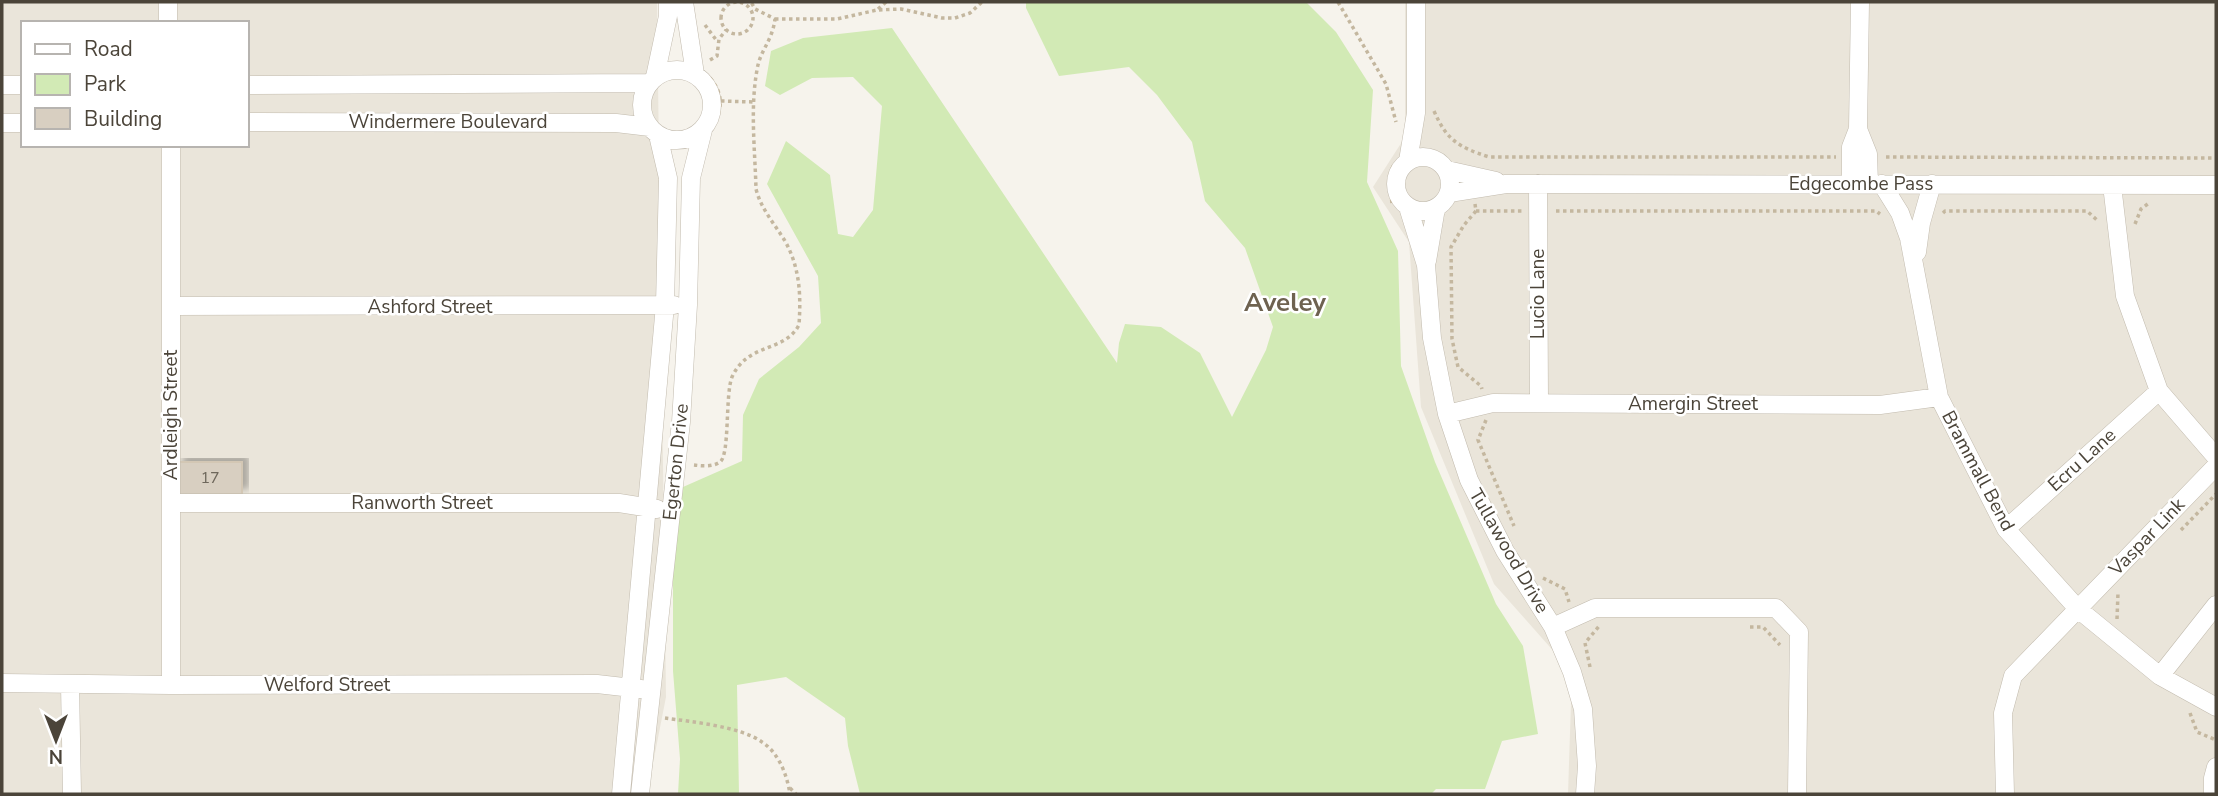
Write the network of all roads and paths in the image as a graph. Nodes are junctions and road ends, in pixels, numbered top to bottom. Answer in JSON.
{"nodes":[{"id":1,"x":168,"y":2,"type":"edge"},
{"id":2,"x":668,"y":2,"type":"edge"},
{"id":3,"x":684,"y":2,"type":"edge"},
{"id":4,"x":886,"y":2,"type":"edge"},
{"id":5,"x":982,"y":2,"type":"edge"},
{"id":6,"x":1416,"y":2,"type":"edge"},
{"id":7,"x":1860,"y":2,"type":"edge"},
{"id":8,"x":750,"y":4,"type":"edge"},
{"id":9,"x":877,"y":10,"type":"junction"},
{"id":10,"x":775,"y":19,"type":"junction"},
{"id":11,"x":168,"y":21,"type":"edge"},
{"id":12,"x":704,"y":21,"type":"dead end"},
{"id":13,"x":726,"y":30,"type":"junction"},
{"id":14,"x":718,"y":43,"type":"junction"},
{"id":15,"x":691,"y":55,"type":"junction"},
{"id":16,"x":701,"y":74,"type":"junction"},
{"id":17,"x":652,"y":80,"type":"junction"},
{"id":18,"x":2,"y":85,"type":"edge"},
{"id":19,"x":21,"y":85,"type":"edge"},
{"id":20,"x":248,"y":85,"type":"edge"},
{"id":21,"x":1434,"y":99,"type":"dead end"},
{"id":22,"x":721,"y":101,"type":"junction"},
{"id":23,"x":755,"y":102,"type":"junction"},
{"id":24,"x":1416,"y":113,"type":"junction"},
{"id":25,"x":2,"y":122,"type":"edge"},
{"id":26,"x":21,"y":122,"type":"edge"},
{"id":27,"x":248,"y":122,"type":"edge"},
{"id":28,"x":707,"y":130,"type":"junction"},
{"id":29,"x":654,"y":131,"type":"junction"},
{"id":30,"x":171,"y":147,"type":"edge"},
{"id":31,"x":1480,"y":154,"type":"junction"},
{"id":32,"x":1860,"y":157,"type":"junction"},
{"id":33,"x":1432,"y":158,"type":"junction"},
{"id":34,"x":2216,"y":158,"type":"edge"},
{"id":35,"x":1408,"y":161,"type":"junction"},
{"id":36,"x":1447,"y":170,"type":"junction"},
{"id":37,"x":1473,"y":183,"type":"junction"},
{"id":38,"x":1538,"y":184,"type":"junction"},
{"id":39,"x":1851,"y":184,"type":"junction"},
{"id":40,"x":1876,"y":184,"type":"junction"},
{"id":41,"x":1932,"y":184,"type":"junction"},
{"id":42,"x":2112,"y":185,"type":"junction"},
{"id":43,"x":2216,"y":185,"type":"edge"},
{"id":44,"x":1448,"y":193,"type":"junction"},
{"id":45,"x":2156,"y":198,"type":"dead end"},
{"id":46,"x":1408,"y":207,"type":"junction"},
{"id":47,"x":1436,"y":208,"type":"junction"},
{"id":48,"x":1476,"y":211,"type":"junction"},
{"id":49,"x":1538,"y":211,"type":"junction"},
{"id":50,"x":1912,"y":223,"type":"junction"},
{"id":51,"x":2117,"y":227,"type":"junction"},
{"id":52,"x":1426,"y":265,"type":"junction"},
{"id":53,"x":665,"y":305,"type":"junction"},
{"id":54,"x":688,"y":305,"type":"junction"},
{"id":55,"x":171,"y":306,"type":"junction"},
{"id":56,"x":2159,"y":391,"type":"junction"},
{"id":57,"x":1939,"y":397,"type":"junction"},
{"id":58,"x":1539,"y":404,"type":"junction"},
{"id":59,"x":1484,"y":405,"type":"junction"},
{"id":60,"x":1447,"y":414,"type":"junction"},
{"id":61,"x":2216,"y":457,"type":"edge"},
{"id":62,"x":690,"y":465,"type":"dead end"},
{"id":63,"x":2216,"y":466,"type":"edge"},
{"id":64,"x":2216,"y":495,"type":"edge"},
{"id":65,"x":171,"y":503,"type":"junction"},
{"id":66,"x":646,"y":507,"type":"junction"},
{"id":67,"x":671,"y":511,"type":"junction"},
{"id":68,"x":1515,"y":529,"type":"dead end"},
{"id":69,"x":2006,"y":529,"type":"junction"},
{"id":70,"x":2177,"y":534,"type":"dead end"},
{"id":71,"x":1537,"y":570,"type":"dead end"},
{"id":72,"x":2118,"y":593,"type":"dead end"},
{"id":73,"x":2216,"y":605,"type":"edge"},
{"id":74,"x":2078,"y":609,"type":"junction"},
{"id":75,"x":1576,"y":617,"type":"junction"},
{"id":76,"x":1601,"y":623,"type":"dead end"},
{"id":77,"x":1553,"y":627,"type":"junction"},
{"id":78,"x":1749,"y":627,"type":"dead end"},
{"id":79,"x":2107,"y":633,"type":"junction"},
{"id":80,"x":1780,"y":657,"type":"dead end"},
{"id":81,"x":2160,"y":676,"type":"junction"},
{"id":82,"x":2,"y":683,"type":"edge"},
{"id":83,"x":71,"y":684,"type":"junction"},
{"id":84,"x":172,"y":685,"type":"junction"},
{"id":85,"x":630,"y":687,"type":"junction"},
{"id":86,"x":652,"y":691,"type":"junction"},
{"id":87,"x":2216,"y":707,"type":"edge"},
{"id":88,"x":2184,"y":709,"type":"dead end"},
{"id":89,"x":649,"y":717,"type":"junction"},
{"id":90,"x":2216,"y":740,"type":"edge"},
{"id":91,"x":2216,"y":767,"type":"edge"},
{"id":92,"x":789,"y":786,"type":"junction"},
{"id":93,"x":72,"y":794,"type":"edge"},
{"id":94,"x":621,"y":794,"type":"edge"},
{"id":95,"x":640,"y":794,"type":"edge"},
{"id":96,"x":790,"y":794,"type":"edge"},
{"id":97,"x":796,"y":794,"type":"edge"},
{"id":98,"x":1585,"y":794,"type":"edge"},
{"id":99,"x":1797,"y":794,"type":"edge"},
{"id":100,"x":2005,"y":794,"type":"edge"},
{"id":101,"x":2213,"y":794,"type":"edge"}],
"edges":[{"from":1,"to":11,"type":"street"},
{"from":2,"to":17,"type":"street"},
{"from":3,"to":15,"type":"street"},
{"from":4,"to":9,"type":"path"},
{"from":5,"to":9,"type":"path"},
{"from":6,"to":24,"type":"street"},
{"from":7,"to":32,"type":"street"},
{"from":8,"to":10,"type":"path"},
{"from":8,"to":13,"type":"path"},
{"from":8,"to":13,"type":"path"},
{"from":9,"to":10,"type":"path"},
{"from":10,"to":23,"type":"path"},
{"from":12,"to":14,"type":"path"},
{"from":13,"to":14,"type":"path"},
{"from":14,"to":15,"type":"path"},
{"from":15,"to":16,"type":"street"},
{"from":16,"to":17,"type":"street"},
{"from":16,"to":22,"type":"path"},
{"from":16,"to":28,"type":"street"},
{"from":17,"to":20,"type":"street","name":"Windermere Boulevard"},
{"from":17,"to":29,"type":"street"},
{"from":18,"to":19,"type":"street"},
{"from":21,"to":31,"type":"path"},
{"from":22,"to":23,"type":"path"},
{"from":22,"to":28,"type":"path"},
{"from":23,"to":62,"type":"path"},
{"from":24,"to":33,"type":"street"},
{"from":24,"to":35,"type":"street"},
{"from":25,"to":26,"type":"street"},
{"from":27,"to":29,"type":"street","name":"Windermere Boulevard"},
{"from":28,"to":29,"type":"street"},
{"from":28,"to":54,"type":"street","name":"Egerton Drive"},
{"from":29,"to":53,"type":"street","name":"Egerton Drive"},
{"from":30,"to":55,"type":"street","name":"Ardleigh Street"},
{"from":31,"to":32,"type":"path"},
{"from":31,"to":37,"type":"path"},
{"from":32,"to":34,"type":"path"},
{"from":32,"to":39,"type":"street"},
{"from":32,"to":40,"type":"street"},
{"from":33,"to":35,"type":"street"},
{"from":33,"to":36,"type":"street"},
{"from":35,"to":46,"type":"street"},
{"from":36,"to":37,"type":"street","name":"Edgecombe Pass"},
{"from":36,"to":44,"type":"street"},
{"from":37,"to":38,"type":"street","name":"Edgecombe Pass"},
{"from":37,"to":44,"type":"street","name":"Edgecombe Pass"},
{"from":37,"to":48,"type":"path"},
{"from":38,"to":39,"type":"street","name":"Edgecombe Pass"},
{"from":38,"to":49,"type":"street","name":"Lucio Lane"},
{"from":39,"to":40,"type":"street","name":"Edgecombe Pass"},
{"from":40,"to":41,"type":"street","name":"Edgecombe Pass"},
{"from":40,"to":50,"type":"street","name":"Brammall Bend"},
{"from":41,"to":42,"type":"street","name":"Edgecombe Pass"},
{"from":41,"to":50,"type":"street"},
{"from":42,"to":43,"type":"street","name":"Edgecombe Pass"},
{"from":42,"to":51,"type":"street"},
{"from":44,"to":47,"type":"street"},
{"from":45,"to":51,"type":"path"},
{"from":46,"to":47,"type":"street"},
{"from":46,"to":52,"type":"street","name":"Tullawood Drive"},
{"from":47,"to":52,"type":"street","name":"Tullawood Drive"},
{"from":48,"to":49,"type":"path"},
{"from":48,"to":59,"type":"path"},
{"from":49,"to":50,"type":"path"},
{"from":49,"to":58,"type":"street","name":"Lucio Lane"},
{"from":50,"to":51,"type":"path"},
{"from":50,"to":57,"type":"street","name":"Brammall Bend"},
{"from":51,"to":56,"type":"street"},
{"from":52,"to":60,"type":"street","name":"Tullawood Drive"},
{"from":53,"to":54,"type":"street","name":"Ashford Street"},
{"from":53,"to":55,"type":"street","name":"Ashford Street"},
{"from":53,"to":66,"type":"street","name":"Egerton Drive"},
{"from":54,"to":67,"type":"street","name":"Egerton Drive"},
{"from":55,"to":65,"type":"street","name":"Ardleigh Street"},
{"from":56,"to":61,"type":"street"},
{"from":56,"to":69,"type":"street","name":"Ecru Lane"},
{"from":57,"to":58,"type":"street","name":"Amergin Street"},
{"from":57,"to":69,"type":"street","name":"Brammall Bend"},
{"from":58,"to":59,"type":"street","name":"Amergin Street"},
{"from":59,"to":60,"type":"street","name":"Amergin Street"},
{"from":59,"to":68,"type":"path"},
{"from":60,"to":77,"type":"street","name":"Tullawood Drive"},
{"from":63,"to":74,"type":"street","name":"Vaspar Link"},
{"from":64,"to":70,"type":"path"},
{"from":65,"to":66,"type":"street","name":"Ranworth Street"},
{"from":65,"to":84,"type":"street","name":"Ardleigh Street"},
{"from":66,"to":67,"type":"street","name":"Ranworth Street"},
{"from":66,"to":85,"type":"street","name":"Egerton Drive"},
{"from":67,"to":86,"type":"street","name":"Egerton Drive"},
{"from":69,"to":74,"type":"street","name":"Brammall Bend"},
{"from":71,"to":75,"type":"path"},
{"from":72,"to":79,"type":"path"},
{"from":73,"to":81,"type":"street"},
{"from":74,"to":79,"type":"street","name":"Brammall Bend"},
{"from":74,"to":100,"type":"street","name":"Vaspar Link"},
{"from":75,"to":76,"type":"path"},
{"from":75,"to":77,"type":"street"},
{"from":75,"to":99,"type":"street"},
{"from":77,"to":98,"type":"street","name":"Tullawood Drive"},
{"from":78,"to":80,"type":"path"},
{"from":79,"to":81,"type":"street","name":"Brammall Bend"},
{"from":81,"to":87,"type":"street","name":"Brammall Bend"},
{"from":82,"to":83,"type":"street","name":"Welford Street"},
{"from":83,"to":84,"type":"street","name":"Welford Street"},
{"from":83,"to":93,"type":"street"},
{"from":84,"to":85,"type":"street","name":"Welford Street"},
{"from":85,"to":86,"type":"street","name":"Welford Street"},
{"from":85,"to":94,"type":"street","name":"Egerton Drive"},
{"from":86,"to":89,"type":"street","name":"Egerton Drive"},
{"from":88,"to":90,"type":"path"},
{"from":89,"to":92,"type":"path"},
{"from":89,"to":95,"type":"street","name":"Egerton Drive"},
{"from":91,"to":101,"type":"street"},
{"from":92,"to":96,"type":"path"},
{"from":92,"to":97,"type":"path"}]}
